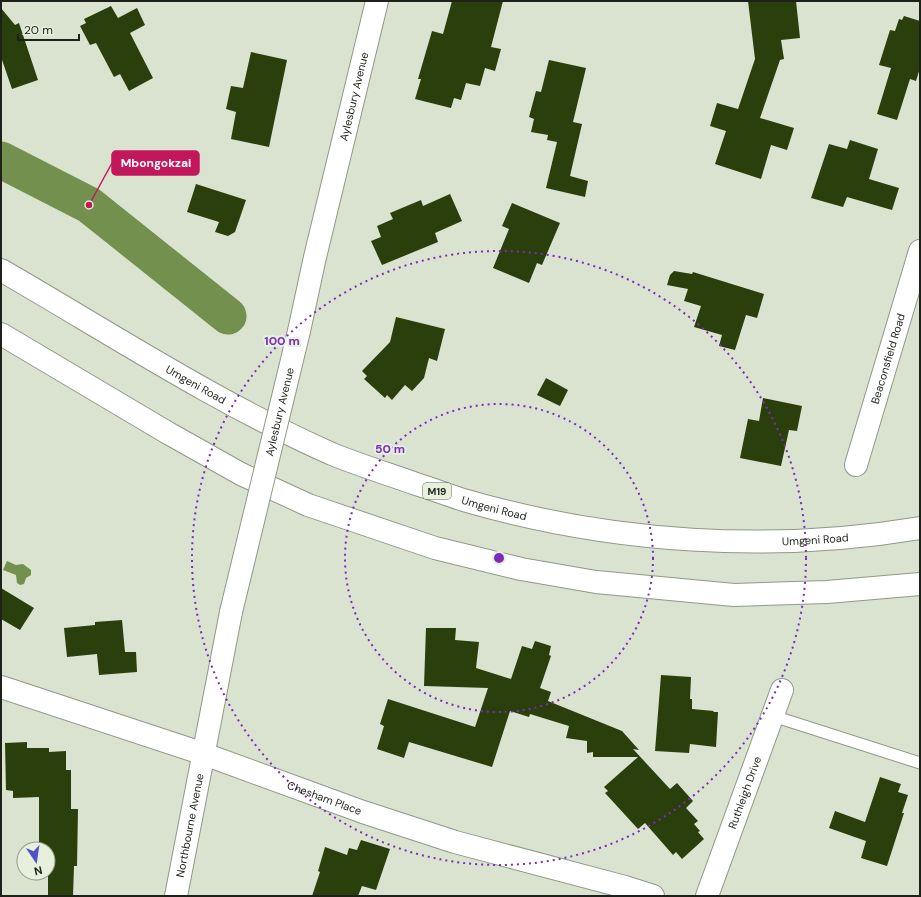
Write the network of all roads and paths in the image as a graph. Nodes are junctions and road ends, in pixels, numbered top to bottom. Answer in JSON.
{"nodes":[{"id":1,"x":377,"y":1,"type":"edge"},
{"id":2,"x":920,"y":251,"type":"edge"},
{"id":3,"x":1,"y":270,"type":"edge"},
{"id":4,"x":1,"y":334,"type":"edge"},
{"id":5,"x":856,"y":465,"type":"dead end"},
{"id":6,"x":920,"y":528,"type":"edge"},
{"id":7,"x":920,"y":584,"type":"edge"},
{"id":8,"x":1,"y":687,"type":"edge"},
{"id":9,"x":782,"y":690,"type":"dead end"},
{"id":10,"x":773,"y":716,"type":"junction"},
{"id":11,"x":204,"y":754,"type":"junction"},
{"id":12,"x":920,"y":763,"type":"edge"},
{"id":13,"x":176,"y":896,"type":"edge"},
{"id":14,"x":652,"y":896,"type":"edge"},
{"id":15,"x":707,"y":896,"type":"edge"}],
"edges":[{"from":1,"to":11,"type":"main road","name":"Aylesbury Avenue","bridge":true},
{"from":2,"to":5,"type":"main road","name":"Beaconsfield Road"},
{"from":3,"to":6,"type":"main road","name":"Umgeni Road","number":"M19"},
{"from":4,"to":7,"type":"main road"},
{"from":8,"to":11,"type":"main road","name":"Chesham Place"},
{"from":9,"to":10,"type":"main road","name":"Ruthleigh Drive"},
{"from":10,"to":12,"type":"lane"},
{"from":10,"to":15,"type":"main road","name":"Ruthleigh Drive"},
{"from":11,"to":13,"type":"main road","name":"Northbourne Avenue"},
{"from":11,"to":14,"type":"main road","name":"Chesham Place"}]}
